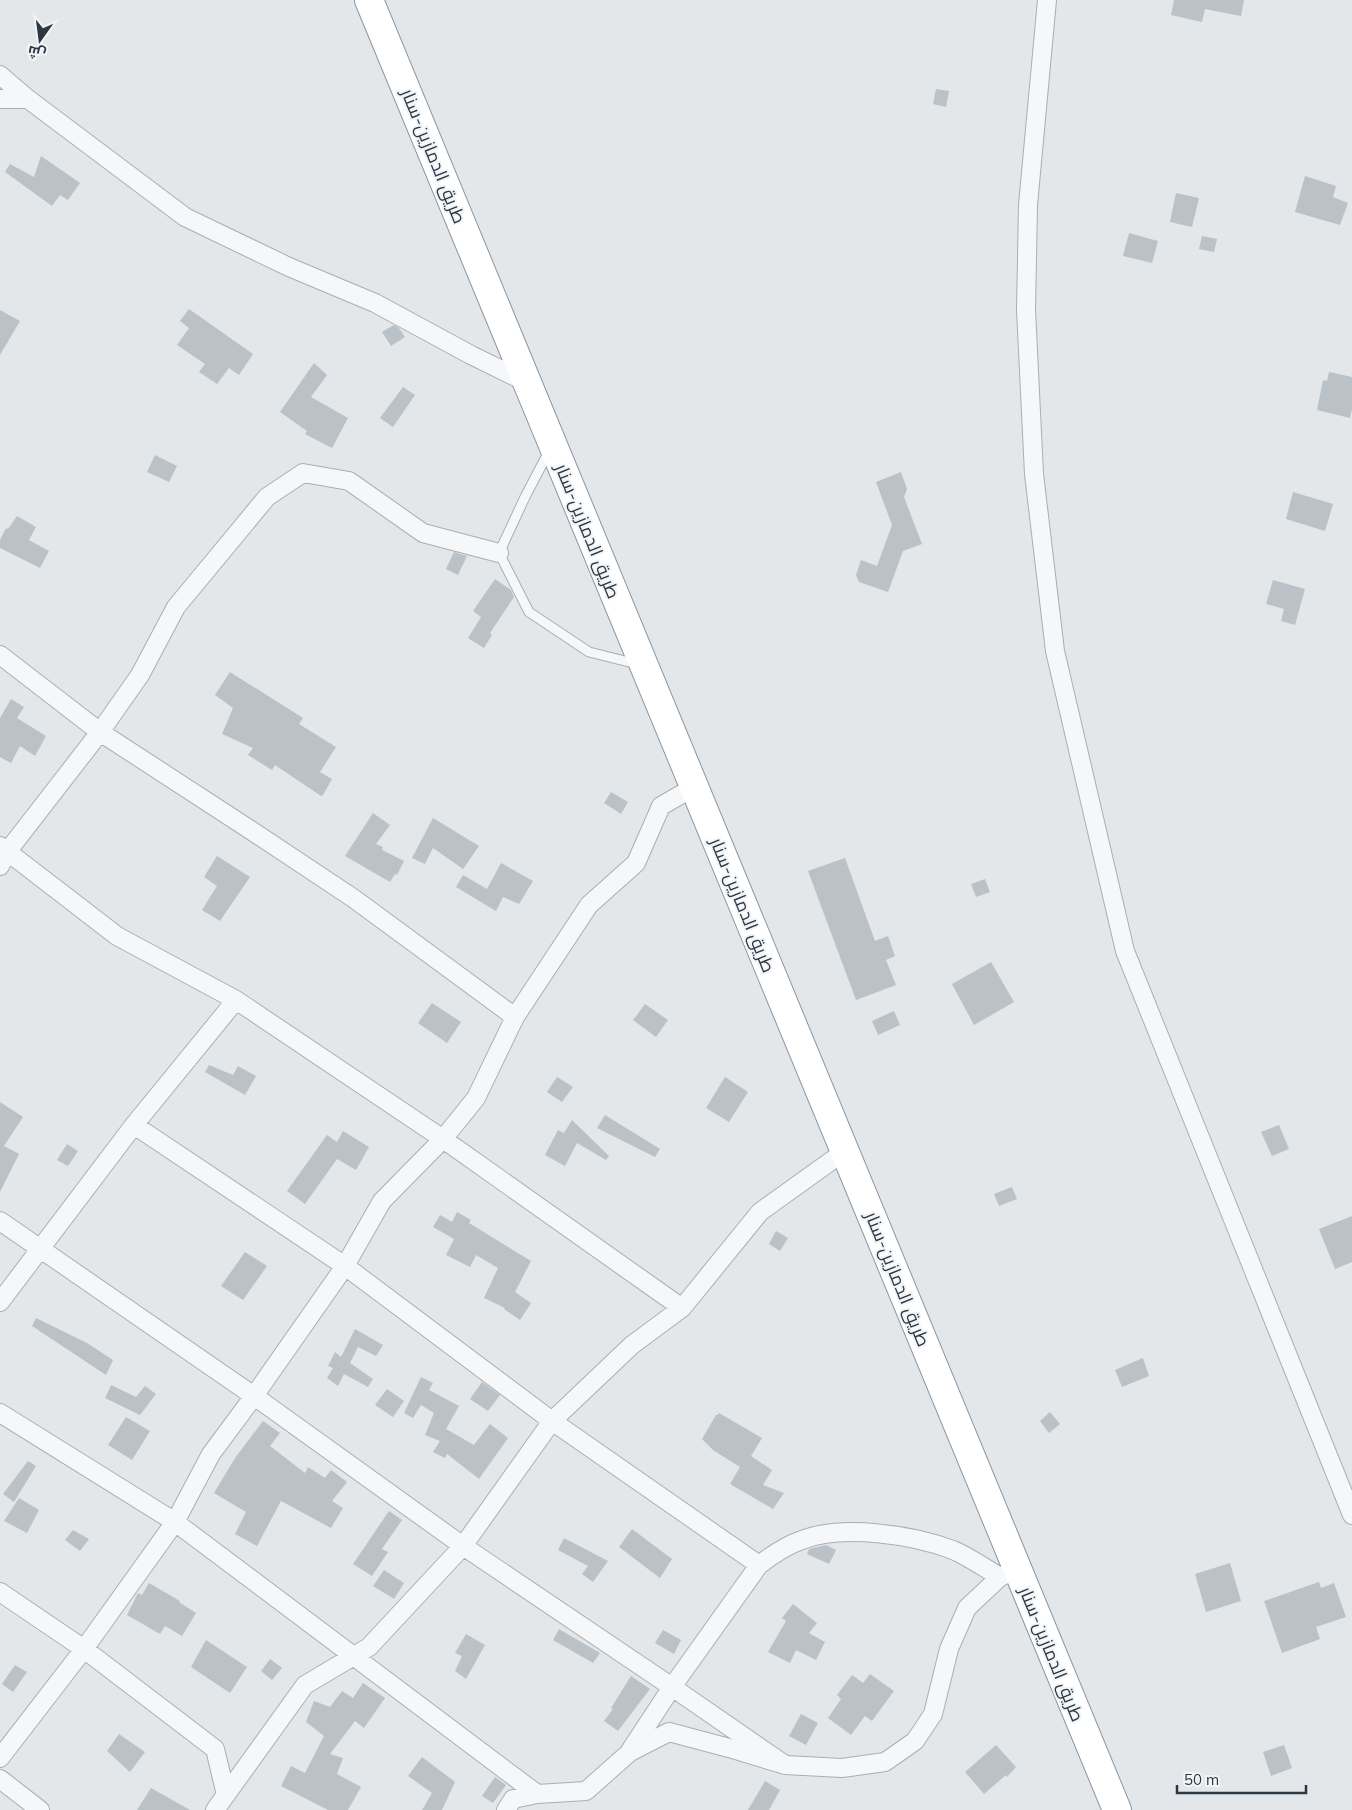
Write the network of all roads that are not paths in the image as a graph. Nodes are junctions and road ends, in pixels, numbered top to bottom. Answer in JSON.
{"nodes":[{"id":1,"x":369,"y":0,"type":"edge"},
{"id":2,"x":1046,"y":0,"type":"edge"},
{"id":3,"x":0,"y":75,"type":"edge"},
{"id":4,"x":0,"y":99,"type":"edge"},
{"id":5,"x":28,"y":100,"type":"junction"},
{"id":6,"x":526,"y":382,"type":"junction"},
{"id":7,"x":553,"y":444,"type":"junction"},
{"id":8,"x":499,"y":553,"type":"junction"},
{"id":9,"x":0,"y":654,"type":"edge"},
{"id":10,"x":644,"y":666,"type":"junction"},
{"id":11,"x":100,"y":732,"type":"junction"},
{"id":12,"x":694,"y":787,"type":"junction"},
{"id":13,"x":2,"y":855,"type":"edge"},
{"id":14,"x":236,"y":1000,"type":"junction"},
{"id":15,"x":515,"y":1017,"type":"junction"},
{"id":16,"x":134,"y":1126,"type":"junction"},
{"id":17,"x":443,"y":1138,"type":"junction"},
{"id":18,"x":845,"y":1151,"type":"junction"},
{"id":19,"x":0,"y":1221,"type":"edge"},
{"id":20,"x":41,"y":1251,"type":"junction"},
{"id":21,"x":345,"y":1266,"type":"junction"},
{"id":22,"x":0,"y":1302,"type":"edge"},
{"id":23,"x":682,"y":1308,"type":"junction"},
{"id":24,"x":254,"y":1396,"type":"junction"},
{"id":25,"x":0,"y":1413,"type":"edge"},
{"id":26,"x":552,"y":1420,"type":"junction"},
{"id":27,"x":1352,"y":1515,"type":"edge"},
{"id":28,"x":175,"y":1522,"type":"junction"},
{"id":29,"x":463,"y":1546,"type":"junction"},
{"id":30,"x":759,"y":1565,"type":"junction"},
{"id":31,"x":1009,"y":1573,"type":"junction"},
{"id":32,"x":0,"y":1592,"type":"edge"},
{"id":33,"x":84,"y":1649,"type":"junction"},
{"id":34,"x":353,"y":1656,"type":"junction"},
{"id":35,"x":672,"y":1687,"type":"junction"},
{"id":36,"x":630,"y":1752,"type":"junction"},
{"id":37,"x":0,"y":1758,"type":"edge"},
{"id":38,"x":785,"y":1766,"type":"junction"},
{"id":39,"x":0,"y":1779,"type":"edge"},
{"id":40,"x":537,"y":1794,"type":"junction"},
{"id":41,"x":226,"y":1795,"type":"junction"},
{"id":42,"x":40,"y":1810,"type":"edge"},
{"id":43,"x":215,"y":1810,"type":"edge"},
{"id":44,"x":506,"y":1810,"type":"edge"},
{"id":45,"x":1117,"y":1810,"type":"edge"}],
"edges":[{"from":1,"to":6,"type":"highway","name":"طريق الدمازين-سنار"},
{"from":2,"to":27,"type":"street"},
{"from":3,"to":5,"type":"street"},
{"from":4,"to":5,"type":"street"},
{"from":5,"to":6,"type":"street"},
{"from":6,"to":7,"type":"highway","name":"طريق الدمازين-سنار"},
{"from":7,"to":8,"type":"lane"},
{"from":7,"to":10,"type":"highway","name":"طريق الدمازين-سنار"},
{"from":8,"to":10,"type":"lane"},
{"from":8,"to":11,"type":"street"},
{"from":9,"to":11,"type":"street"},
{"from":10,"to":12,"type":"highway","name":"طريق الدمازين-سنار"},
{"from":11,"to":13,"type":"street"},
{"from":11,"to":15,"type":"street"},
{"from":12,"to":15,"type":"street"},
{"from":12,"to":18,"type":"highway","name":"طريق الدمازين-سنار"},
{"from":13,"to":14,"type":"street"},
{"from":14,"to":16,"type":"street"},
{"from":14,"to":17,"type":"street"},
{"from":15,"to":17,"type":"street"},
{"from":16,"to":20,"type":"street"},
{"from":16,"to":21,"type":"street"},
{"from":17,"to":21,"type":"street"},
{"from":17,"to":23,"type":"street"},
{"from":18,"to":23,"type":"street"},
{"from":18,"to":31,"type":"highway","name":"طريق الدمازين-سنار"},
{"from":19,"to":20,"type":"street"},
{"from":20,"to":22,"type":"street"},
{"from":20,"to":24,"type":"street"},
{"from":21,"to":24,"type":"street"},
{"from":21,"to":26,"type":"street"},
{"from":23,"to":26,"type":"street"},
{"from":24,"to":28,"type":"street"},
{"from":24,"to":29,"type":"street"},
{"from":25,"to":28,"type":"street"},
{"from":26,"to":29,"type":"street"},
{"from":26,"to":30,"type":"street"},
{"from":28,"to":33,"type":"street"},
{"from":28,"to":34,"type":"street"},
{"from":29,"to":34,"type":"street"},
{"from":29,"to":35,"type":"street"},
{"from":30,"to":31,"type":"street"},
{"from":30,"to":35,"type":"street"},
{"from":31,"to":38,"type":"street"},
{"from":31,"to":45,"type":"highway","name":"طريق الدمازين-سنار"},
{"from":32,"to":33,"type":"street"},
{"from":33,"to":37,"type":"street"},
{"from":33,"to":41,"type":"street"},
{"from":34,"to":40,"type":"street"},
{"from":34,"to":41,"type":"street"},
{"from":35,"to":36,"type":"street"},
{"from":35,"to":38,"type":"street"},
{"from":36,"to":38,"type":"street"},
{"from":36,"to":40,"type":"street"},
{"from":39,"to":42,"type":"street"},
{"from":40,"to":44,"type":"street"},
{"from":41,"to":43,"type":"street"}]}
